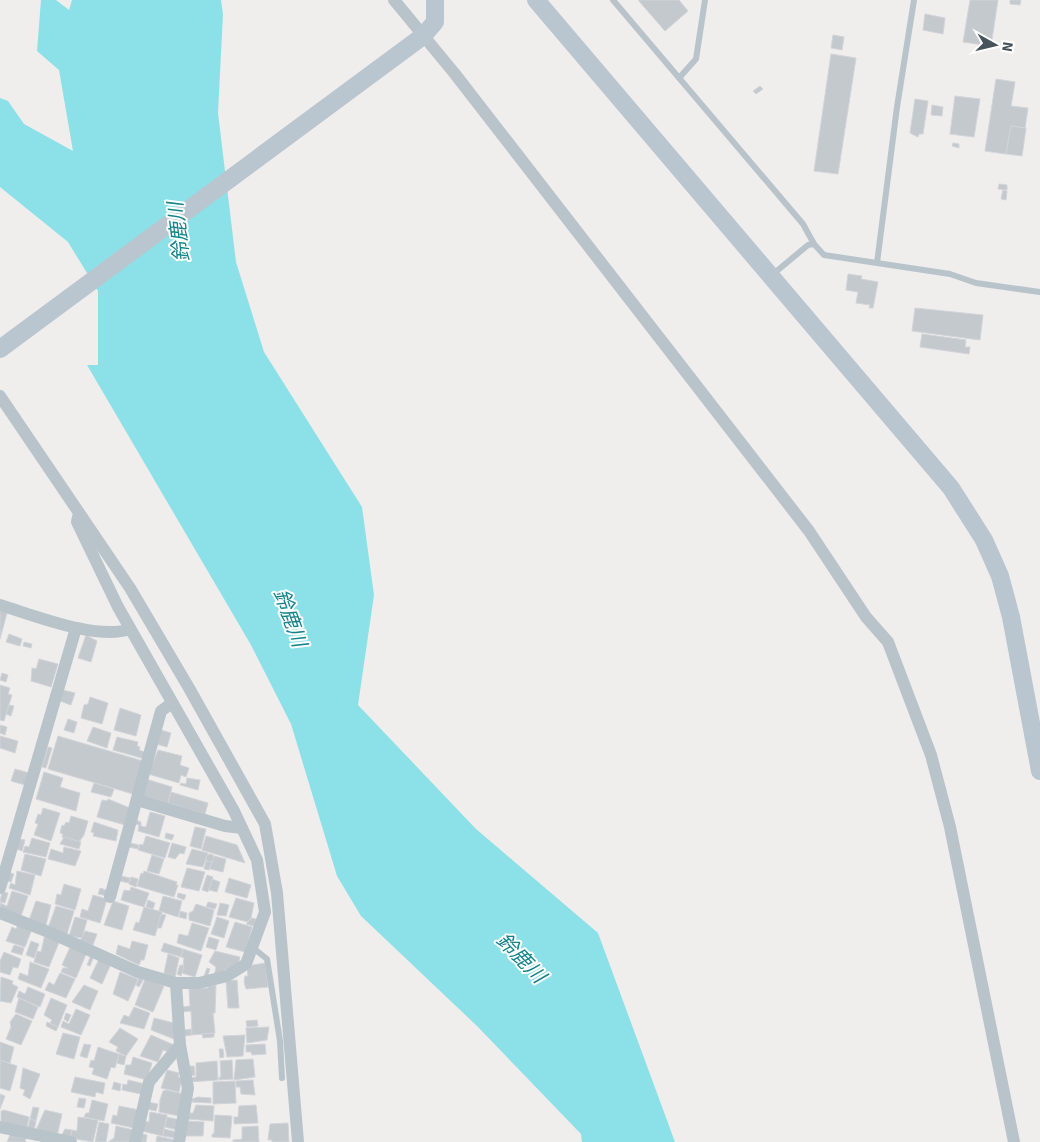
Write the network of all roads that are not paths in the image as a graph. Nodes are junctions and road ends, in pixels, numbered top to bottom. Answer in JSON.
{"nodes":[{"id":1,"x":394,"y":0,"type":"edge"},
{"id":2,"x":435,"y":0,"type":"edge"},
{"id":3,"x":536,"y":0,"type":"edge"},
{"id":4,"x":613,"y":0,"type":"edge"},
{"id":5,"x":706,"y":0,"type":"edge"},
{"id":6,"x":914,"y":0,"type":"edge"},
{"id":7,"x":421,"y":38,"type":"junction"},
{"id":8,"x":680,"y":78,"type":"junction"},
{"id":9,"x":811,"y":245,"type":"junction"},
{"id":10,"x":877,"y":263,"type":"junction"},
{"id":11,"x":776,"y":272,"type":"junction"},
{"id":12,"x":1040,"y":292,"type":"edge"},
{"id":13,"x":0,"y":349,"type":"edge"},
{"id":14,"x":0,"y":396,"type":"edge"},
{"id":15,"x":79,"y":511,"type":"junction"},
{"id":16,"x":0,"y":606,"type":"edge"},
{"id":17,"x":76,"y":628,"type":"junction"},
{"id":18,"x":130,"y":629,"type":"junction"},
{"id":19,"x":172,"y":703,"type":"junction"},
{"id":20,"x":1040,"y":771,"type":"edge"},
{"id":21,"x":137,"y":800,"type":"junction"},
{"id":22,"x":242,"y":828,"type":"junction"},
{"id":23,"x":0,"y":888,"type":"edge"},
{"id":24,"x":110,"y":897,"type":"dead end"},
{"id":25,"x":0,"y":913,"type":"edge"},
{"id":26,"x":252,"y":947,"type":"junction"},
{"id":27,"x":176,"y":983,"type":"junction"},
{"id":28,"x":180,"y":1045,"type":"junction"},
{"id":29,"x":282,"y":1078,"type":"dead end"},
{"id":30,"x":0,"y":1126,"type":"edge"},
{"id":31,"x":58,"y":1141,"type":"edge"},
{"id":32,"x":71,"y":1142,"type":"edge"},
{"id":33,"x":135,"y":1142,"type":"edge"},
{"id":34,"x":179,"y":1142,"type":"edge"},
{"id":35,"x":298,"y":1142,"type":"edge"},
{"id":36,"x":1014,"y":1142,"type":"edge"}],
"edges":[{"from":1,"to":7,"type":"street"},
{"from":2,"to":7,"type":"street"},
{"from":3,"to":11,"type":"street"},
{"from":4,"to":8,"type":"lane"},
{"from":5,"to":8,"type":"lane"},
{"from":6,"to":10,"type":"lane"},
{"from":7,"to":13,"type":"street"},
{"from":7,"to":36,"type":"street"},
{"from":8,"to":9,"type":"lane"},
{"from":9,"to":10,"type":"lane"},
{"from":9,"to":11,"type":"lane"},
{"from":10,"to":12,"type":"lane"},
{"from":11,"to":20,"type":"street"},
{"from":14,"to":15,"type":"street"},
{"from":15,"to":18,"type":"street"},
{"from":15,"to":35,"type":"street"},
{"from":16,"to":17,"type":"street"},
{"from":17,"to":18,"type":"street"},
{"from":17,"to":23,"type":"street"},
{"from":18,"to":19,"type":"street"},
{"from":19,"to":21,"type":"street"},
{"from":19,"to":22,"type":"street"},
{"from":21,"to":22,"type":"street"},
{"from":21,"to":24,"type":"street"},
{"from":22,"to":26,"type":"street"},
{"from":25,"to":27,"type":"street"},
{"from":26,"to":27,"type":"street"},
{"from":26,"to":29,"type":"lane"},
{"from":27,"to":28,"type":"street"},
{"from":28,"to":33,"type":"street"},
{"from":28,"to":34,"type":"street"},
{"from":30,"to":31,"type":"street"},
{"from":31,"to":32,"type":"street"}]}
